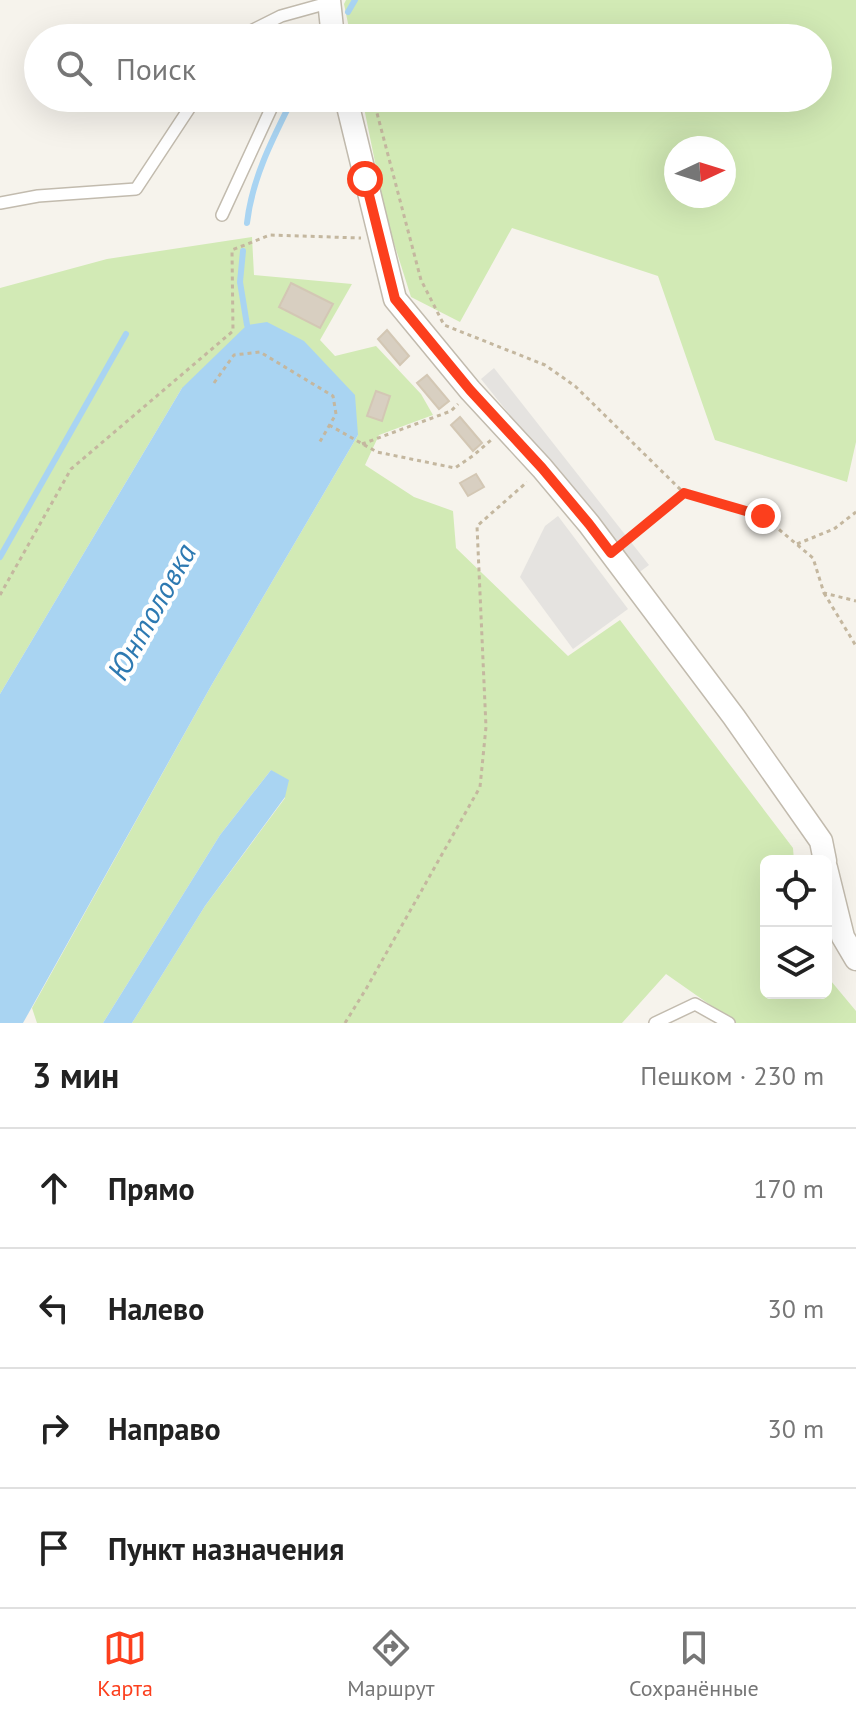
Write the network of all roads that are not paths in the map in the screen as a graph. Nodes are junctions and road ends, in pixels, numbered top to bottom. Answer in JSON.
{"nodes":[{"id":1,"x":329,"y":1,"type":"edge"},
{"id":2,"x":265,"y":24,"type":"edge"},
{"id":3,"x":331,"y":24,"type":"edge"},
{"id":4,"x":187,"y":112,"type":"edge"},
{"id":5,"x":270,"y":112,"type":"edge"},
{"id":6,"x":349,"y":112,"type":"edge"},
{"id":7,"x":0,"y":203,"type":"edge"},
{"id":8,"x":222,"y":215,"type":"dead end"},
{"id":9,"x":824,"y":855,"type":"edge"},
{"id":10,"x":832,"y":892,"type":"edge"},
{"id":11,"x":856,"y":959,"type":"edge"},
{"id":12,"x":655,"y":1023,"type":"edge"},
{"id":13,"x":729,"y":1023,"type":"edge"}],
"edges":[{"from":1,"to":2,"type":"lane"},
{"from":1,"to":3,"type":"street"},
{"from":4,"to":7,"type":"lane"},
{"from":5,"to":8,"type":"lane"},
{"from":6,"to":9,"type":"street"},
{"from":10,"to":11,"type":"street"},
{"from":12,"to":13,"type":"lane"}]}
